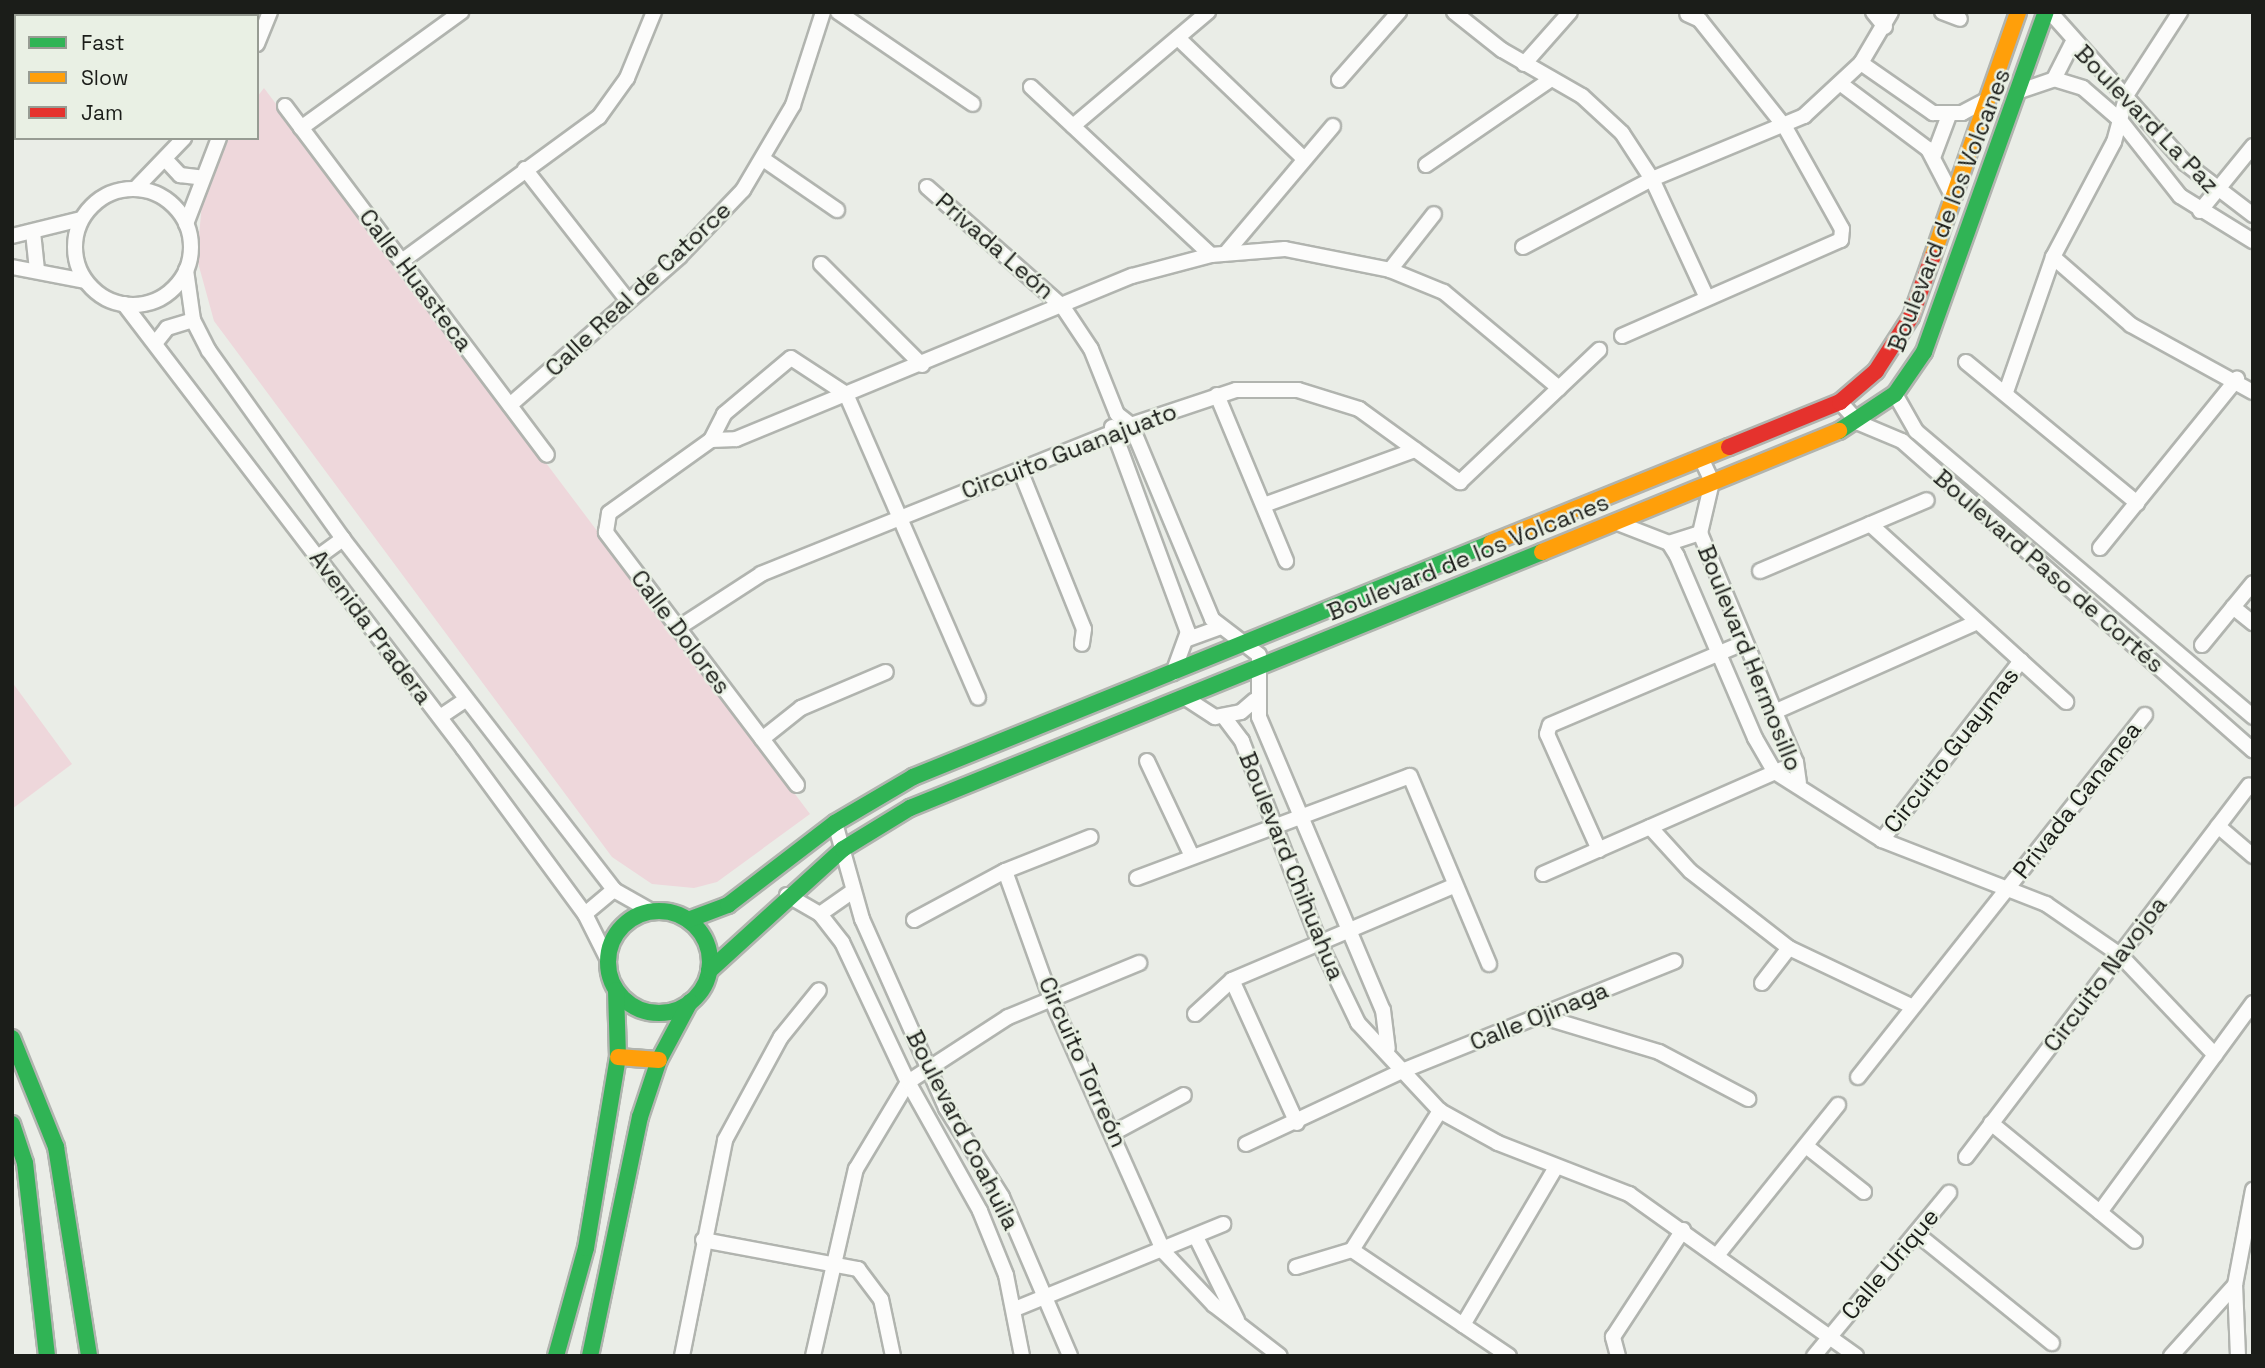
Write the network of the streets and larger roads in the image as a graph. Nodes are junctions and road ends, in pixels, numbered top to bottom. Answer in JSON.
{"nodes":[{"id":1,"x":270,"y":12,"type":"edge"},
{"id":2,"x":461,"y":12,"type":"edge"},
{"id":3,"x":654,"y":12,"type":"edge"},
{"id":4,"x":823,"y":12,"type":"edge"},
{"id":5,"x":838,"y":12,"type":"edge"},
{"id":6,"x":1208,"y":12,"type":"edge"},
{"id":7,"x":1399,"y":12,"type":"edge"},
{"id":8,"x":1454,"y":12,"type":"edge"},
{"id":9,"x":1570,"y":12,"type":"edge"},
{"id":10,"x":1873,"y":12,"type":"edge"},
{"id":11,"x":1891,"y":12,"type":"edge"},
{"id":12,"x":1942,"y":12,"type":"edge"},
{"id":13,"x":2018,"y":12,"type":"edge"},
{"id":14,"x":2048,"y":12,"type":"edge"},
{"id":15,"x":2180,"y":12,"type":"edge"},
{"id":16,"x":1687,"y":14,"type":"edge"},
{"id":17,"x":1960,"y":19,"type":"dead end"},
{"id":18,"x":1885,"y":27,"type":"junction"},
{"id":19,"x":1178,"y":38,"type":"junction"},
{"id":20,"x":259,"y":39,"type":"edge"},
{"id":21,"x":2072,"y":44,"type":"junction"},
{"id":22,"x":1861,"y":63,"type":"junction"},
{"id":23,"x":1524,"y":64,"type":"junction"},
{"id":24,"x":1551,"y":79,"type":"junction"},
{"id":25,"x":2054,"y":79,"type":"junction"},
{"id":26,"x":1339,"y":80,"type":"dead end"},
{"id":27,"x":1841,"y":84,"type":"junction"},
{"id":28,"x":1031,"y":87,"type":"dead end"},
{"id":29,"x":2020,"y":91,"type":"junction"},
{"id":30,"x":2127,"y":94,"type":"junction"},
{"id":31,"x":1988,"y":99,"type":"junction"},
{"id":32,"x":972,"y":104,"type":"dead end"},
{"id":33,"x":285,"y":106,"type":"dead end"},
{"id":34,"x":1949,"y":115,"type":"junction"},
{"id":35,"x":2120,"y":120,"type":"junction"},
{"id":36,"x":1073,"y":126,"type":"junction"},
{"id":37,"x":1333,"y":126,"type":"dead end"},
{"id":38,"x":1785,"y":127,"type":"junction"},
{"id":39,"x":301,"y":128,"type":"junction"},
{"id":40,"x":182,"y":140,"type":"edge"},
{"id":41,"x":218,"y":140,"type":"edge"},
{"id":42,"x":2253,"y":145,"type":"edge"},
{"id":43,"x":1934,"y":155,"type":"junction"},
{"id":44,"x":764,"y":159,"type":"junction"},
{"id":45,"x":1304,"y":159,"type":"junction"},
{"id":46,"x":166,"y":160,"type":"junction"},
{"id":47,"x":1426,"y":165,"type":"dead end"},
{"id":48,"x":525,"y":169,"type":"junction"},
{"id":49,"x":203,"y":178,"type":"junction"},
{"id":50,"x":1652,"y":179,"type":"junction"},
{"id":51,"x":927,"y":187,"type":"dead end"},
{"id":52,"x":135,"y":189,"type":"junction"},
{"id":53,"x":2216,"y":191,"type":"junction"},
{"id":54,"x":1953,"y":197,"type":"junction"},
{"id":55,"x":837,"y":211,"type":"dead end"},
{"id":56,"x":2200,"y":211,"type":"junction"},
{"id":57,"x":1434,"y":214,"type":"dead end"},
{"id":58,"x":2253,"y":215,"type":"edge"},
{"id":59,"x":81,"y":219,"type":"junction"},
{"id":60,"x":186,"y":223,"type":"junction"},
{"id":61,"x":33,"y":232,"type":"junction"},
{"id":62,"x":12,"y":236,"type":"edge"},
{"id":63,"x":2253,"y":242,"type":"edge"},
{"id":64,"x":1523,"y":247,"type":"dead end"},
{"id":65,"x":1226,"y":253,"type":"junction"},
{"id":66,"x":1210,"y":255,"type":"junction"},
{"id":67,"x":2053,"y":257,"type":"junction"},
{"id":68,"x":402,"y":261,"type":"junction"},
{"id":69,"x":821,"y":264,"type":"dead end"},
{"id":70,"x":12,"y":267,"type":"edge"},
{"id":71,"x":37,"y":268,"type":"junction"},
{"id":72,"x":186,"y":270,"type":"junction"},
{"id":73,"x":1390,"y":270,"type":"junction"},
{"id":74,"x":85,"y":281,"type":"junction"},
{"id":75,"x":1707,"y":298,"type":"junction"},
{"id":76,"x":628,"y":301,"type":"junction"},
{"id":77,"x":124,"y":304,"type":"junction"},
{"id":78,"x":1063,"y":306,"type":"junction"},
{"id":79,"x":193,"y":320,"type":"junction"},
{"id":80,"x":1622,"y":336,"type":"dead end"},
{"id":81,"x":156,"y":341,"type":"junction"},
{"id":82,"x":1599,"y":350,"type":"dead end"},
{"id":83,"x":1966,"y":362,"type":"dead end"},
{"id":84,"x":922,"y":365,"type":"junction"},
{"id":85,"x":2237,"y":379,"type":"junction"},
{"id":86,"x":1559,"y":388,"type":"junction"},
{"id":87,"x":2006,"y":392,"type":"junction"},
{"id":88,"x":2253,"y":392,"type":"edge"},
{"id":89,"x":846,"y":394,"type":"junction"},
{"id":90,"x":1895,"y":394,"type":"junction"},
{"id":91,"x":1217,"y":395,"type":"junction"},
{"id":92,"x":1840,"y":402,"type":"junction"},
{"id":93,"x":510,"y":405,"type":"junction"},
{"id":94,"x":1117,"y":414,"type":"junction"},
{"id":95,"x":1859,"y":423,"type":"junction"},
{"id":96,"x":1131,"y":425,"type":"junction"},
{"id":97,"x":1110,"y":433,"type":"junction"},
{"id":98,"x":711,"y":440,"type":"junction"},
{"id":99,"x":1415,"y":450,"type":"junction"},
{"id":100,"x":547,"y":455,"type":"dead end"},
{"id":101,"x":1701,"y":458,"type":"junction"},
{"id":102,"x":1020,"y":470,"type":"junction"},
{"id":103,"x":1712,"y":482,"type":"junction"},
{"id":104,"x":1927,"y":500,"type":"dead end"},
{"id":105,"x":2137,"y":503,"type":"junction"},
{"id":106,"x":1264,"y":505,"type":"junction"},
{"id":107,"x":900,"y":518,"type":"junction"},
{"id":108,"x":1615,"y":522,"type":"junction"},
{"id":109,"x":1870,"y":524,"type":"junction"},
{"id":110,"x":1700,"y":533,"type":"junction"},
{"id":111,"x":343,"y":539,"type":"junction"},
{"id":112,"x":1669,"y":543,"type":"junction"},
{"id":113,"x":2100,"y":548,"type":"dead end"},
{"id":114,"x":318,"y":557,"type":"junction"},
{"id":115,"x":1286,"y":561,"type":"dead end"},
{"id":116,"x":1760,"y":571,"type":"dead end"},
{"id":117,"x":2253,"y":583,"type":"edge"},
{"id":118,"x":2234,"y":607,"type":"junction"},
{"id":119,"x":1977,"y":622,"type":"junction"},
{"id":120,"x":2253,"y":623,"type":"edge"},
{"id":121,"x":678,"y":628,"type":"junction"},
{"id":122,"x":1219,"y":628,"type":"junction"},
{"id":123,"x":1188,"y":639,"type":"junction"},
{"id":124,"x":1249,"y":641,"type":"junction"},
{"id":125,"x":1743,"y":643,"type":"junction"},
{"id":126,"x":1082,"y":644,"type":"dead end"},
{"id":127,"x":2202,"y":645,"type":"dead end"},
{"id":128,"x":1718,"y":655,"type":"junction"},
{"id":129,"x":2021,"y":661,"type":"junction"},
{"id":130,"x":1262,"y":666,"type":"junction"},
{"id":131,"x":2199,"y":670,"type":"junction"},
{"id":132,"x":886,"y":672,"type":"dead end"},
{"id":133,"x":1173,"y":673,"type":"junction"},
{"id":134,"x":2183,"y":689,"type":"junction"},
{"id":135,"x":978,"y":697,"type":"dead end"},
{"id":136,"x":1184,"y":697,"type":"junction"},
{"id":137,"x":465,"y":700,"type":"junction"},
{"id":138,"x":1255,"y":700,"type":"junction"},
{"id":139,"x":2066,"y":702,"type":"dead end"},
{"id":140,"x":1772,"y":713,"type":"junction"},
{"id":141,"x":2145,"y":715,"type":"dead end"},
{"id":142,"x":440,"y":717,"type":"junction"},
{"id":143,"x":1224,"y":717,"type":"junction"},
{"id":144,"x":2253,"y":717,"type":"edge"},
{"id":145,"x":762,"y":739,"type":"junction"},
{"id":146,"x":2253,"y":750,"type":"edge"},
{"id":147,"x":1147,"y":761,"type":"dead end"},
{"id":148,"x":1796,"y":762,"type":"junction"},
{"id":149,"x":1775,"y":772,"type":"junction"},
{"id":150,"x":1799,"y":783,"type":"junction"},
{"id":151,"x":797,"y":785,"type":"dead end"},
{"id":152,"x":2249,"y":785,"type":"dead end"},
{"id":153,"x":1300,"y":813,"type":"junction"},
{"id":154,"x":835,"y":823,"type":"junction"},
{"id":155,"x":1272,"y":824,"type":"junction"},
{"id":156,"x":2218,"y":825,"type":"junction"},
{"id":157,"x":1650,"y":827,"type":"junction"},
{"id":158,"x":1091,"y":837,"type":"dead end"},
{"id":159,"x":1882,"y":840,"type":"junction"},
{"id":160,"x":843,"y":849,"type":"junction"},
{"id":161,"x":1599,"y":850,"type":"junction"},
{"id":162,"x":1192,"y":856,"type":"junction"},
{"id":163,"x":2253,"y":856,"type":"edge"},
{"id":164,"x":1005,"y":871,"type":"junction"},
{"id":165,"x":1543,"y":874,"type":"dead end"},
{"id":166,"x":1138,"y":878,"type":"dead end"},
{"id":167,"x":1453,"y":886,"type":"junction"},
{"id":168,"x":2010,"y":886,"type":"junction"},
{"id":169,"x":614,"y":890,"type":"junction"},
{"id":170,"x":851,"y":892,"type":"junction"},
{"id":171,"x":787,"y":895,"type":"junction"},
{"id":172,"x":728,"y":905,"type":"junction"},
{"id":173,"x":651,"y":911,"type":"junction"},
{"id":174,"x":584,"y":914,"type":"junction"},
{"id":175,"x":820,"y":914,"type":"junction"},
{"id":176,"x":688,"y":920,"type":"junction"},
{"id":177,"x":914,"y":920,"type":"dead end"},
{"id":178,"x":1349,"y":932,"type":"junction"},
{"id":179,"x":744,"y":935,"type":"junction"},
{"id":180,"x":1320,"y":944,"type":"junction"},
{"id":181,"x":1789,"y":948,"type":"junction"},
{"id":182,"x":2120,"y":955,"type":"junction"},
{"id":183,"x":607,"y":958,"type":"junction"},
{"id":184,"x":1675,"y":961,"type":"dead end"},
{"id":185,"x":1139,"y":962,"type":"dead end"},
{"id":186,"x":1489,"y":964,"type":"dead end"},
{"id":187,"x":709,"y":971,"type":"junction"},
{"id":188,"x":1232,"y":980,"type":"junction"},
{"id":189,"x":1762,"y":982,"type":"dead end"},
{"id":190,"x":616,"y":990,"type":"junction"},
{"id":191,"x":818,"y":990,"type":"dead end"},
{"id":192,"x":1050,"y":996,"type":"junction"},
{"id":193,"x":690,"y":1003,"type":"junction"},
{"id":194,"x":2253,"y":1003,"type":"edge"},
{"id":195,"x":1913,"y":1007,"type":"junction"},
{"id":196,"x":1195,"y":1014,"type":"dead end"},
{"id":197,"x":1540,"y":1016,"type":"junction"},
{"id":198,"x":12,"y":1038,"type":"edge"},
{"id":199,"x":1388,"y":1049,"type":"junction"},
{"id":200,"x":2214,"y":1055,"type":"junction"},
{"id":201,"x":618,"y":1057,"type":"junction"},
{"id":202,"x":659,"y":1060,"type":"junction"},
{"id":203,"x":927,"y":1067,"type":"junction"},
{"id":204,"x":1402,"y":1071,"type":"junction"},
{"id":205,"x":1858,"y":1077,"type":"dead end"},
{"id":206,"x":908,"y":1082,"type":"junction"},
{"id":207,"x":1184,"y":1095,"type":"dead end"},
{"id":208,"x":1748,"y":1099,"type":"dead end"},
{"id":209,"x":1838,"y":1105,"type":"dead end"},
{"id":210,"x":1440,"y":1111,"type":"junction"},
{"id":211,"x":12,"y":1124,"type":"edge"},
{"id":212,"x":1297,"y":1124,"type":"junction"},
{"id":213,"x":1991,"y":1124,"type":"junction"},
{"id":214,"x":1115,"y":1132,"type":"junction"},
{"id":215,"x":1246,"y":1144,"type":"dead end"},
{"id":216,"x":1806,"y":1146,"type":"junction"},
{"id":217,"x":1966,"y":1157,"type":"dead end"},
{"id":218,"x":1556,"y":1167,"type":"junction"},
{"id":219,"x":2253,"y":1190,"type":"edge"},
{"id":220,"x":1864,"y":1192,"type":"dead end"},
{"id":221,"x":1949,"y":1193,"type":"dead end"},
{"id":222,"x":2099,"y":1212,"type":"junction"},
{"id":223,"x":1223,"y":1224,"type":"dead end"},
{"id":224,"x":1683,"y":1230,"type":"junction"},
{"id":225,"x":1916,"y":1233,"type":"junction"},
{"id":226,"x":1196,"y":1237,"type":"junction"},
{"id":227,"x":703,"y":1240,"type":"junction"},
{"id":228,"x":2135,"y":1241,"type":"dead end"},
{"id":229,"x":1352,"y":1251,"type":"junction"},
{"id":230,"x":1164,"y":1252,"type":"junction"},
{"id":231,"x":1719,"y":1253,"type":"junction"},
{"id":232,"x":833,"y":1260,"type":"junction"},
{"id":233,"x":1296,"y":1267,"type":"dead end"},
{"id":234,"x":2235,"y":1285,"type":"junction"},
{"id":235,"x":1042,"y":1298,"type":"junction"},
{"id":236,"x":1015,"y":1309,"type":"junction"},
{"id":237,"x":1237,"y":1321,"type":"junction"},
{"id":238,"x":1463,"y":1325,"type":"junction"},
{"id":239,"x":1831,"y":1335,"type":"junction"},
{"id":240,"x":2052,"y":1343,"type":"dead end"},
{"id":241,"x":47,"y":1356,"type":"edge"},
{"id":242,"x":89,"y":1356,"type":"edge"},
{"id":243,"x":556,"y":1356,"type":"edge"},
{"id":244,"x":590,"y":1356,"type":"edge"},
{"id":245,"x":682,"y":1356,"type":"edge"},
{"id":246,"x":813,"y":1356,"type":"edge"},
{"id":247,"x":893,"y":1356,"type":"edge"},
{"id":248,"x":1022,"y":1356,"type":"edge"},
{"id":249,"x":1070,"y":1356,"type":"edge"},
{"id":250,"x":1280,"y":1356,"type":"edge"},
{"id":251,"x":1509,"y":1356,"type":"edge"},
{"id":252,"x":1618,"y":1356,"type":"edge"},
{"id":253,"x":1814,"y":1356,"type":"edge"},
{"id":254,"x":1856,"y":1356,"type":"edge"},
{"id":255,"x":2171,"y":1356,"type":"edge"},
{"id":256,"x":2238,"y":1356,"type":"edge"}],
"edges":[{"from":1,"to":20,"type":"street"},
{"from":2,"to":39,"type":"street"},
{"from":3,"to":48,"type":"street"},
{"from":4,"to":44,"type":"street","name":"Calle Real de Catorce"},
{"from":5,"to":32,"type":"street"},
{"from":6,"to":19,"type":"street"},
{"from":7,"to":26,"type":"street"},
{"from":8,"to":23,"type":"street"},
{"from":9,"to":23,"type":"street"},
{"from":10,"to":18,"type":"street"},
{"from":11,"to":18,"type":"street"},
{"from":12,"to":17,"type":"street"},
{"from":13,"to":31,"type":"street","name":"Boulevard de los Volcanes"},
{"from":14,"to":21,"type":"street","name":"Boulevard La Paz"},
{"from":14,"to":29,"type":"street","name":"Boulevard de los Volcanes"},
{"from":15,"to":30,"type":"street"},
{"from":16,"to":38,"type":"street"},
{"from":18,"to":22,"type":"street"},
{"from":19,"to":36,"type":"street"},
{"from":19,"to":45,"type":"street"},
{"from":21,"to":25,"type":"street"},
{"from":21,"to":30,"type":"street","name":"Boulevard La Paz"},
{"from":22,"to":27,"type":"street"},
{"from":22,"to":34,"type":"street"},
{"from":23,"to":24,"type":"street"},
{"from":24,"to":47,"type":"street"},
{"from":24,"to":50,"type":"street"},
{"from":25,"to":29,"type":"street","name":"Boulevard La Paz"},
{"from":25,"to":35,"type":"street","name":"Boulevard La Paz"},
{"from":27,"to":38,"type":"street"},
{"from":27,"to":43,"type":"street"},
{"from":28,"to":36,"type":"street"},
{"from":29,"to":90,"type":"street","name":"Boulevard de los Volcanes"},
{"from":30,"to":35,"type":"street"},
{"from":30,"to":53,"type":"street","name":"Boulevard La Paz"},
{"from":31,"to":34,"type":"street"},
{"from":31,"to":54,"type":"street","name":"Boulevard de los Volcanes"},
{"from":33,"to":39,"type":"street","name":"Calle Huasteca"},
{"from":34,"to":43,"type":"street"},
{"from":35,"to":56,"type":"street","name":"Boulevard La Paz"},
{"from":35,"to":67,"type":"street"},
{"from":36,"to":66,"type":"street"},
{"from":37,"to":45,"type":"street"},
{"from":38,"to":50,"type":"street"},
{"from":38,"to":75,"type":"street"},
{"from":39,"to":68,"type":"street","name":"Calle Huasteca"},
{"from":40,"to":46,"type":"street"},
{"from":41,"to":49,"type":"street"},
{"from":42,"to":53,"type":"street"},
{"from":43,"to":54,"type":"street"},
{"from":44,"to":55,"type":"street"},
{"from":44,"to":76,"type":"street","name":"Calle Real de Catorce"},
{"from":45,"to":65,"type":"street"},
{"from":46,"to":49,"type":"street"},
{"from":46,"to":52,"type":"street"},
{"from":48,"to":68,"type":"street"},
{"from":48,"to":76,"type":"street"},
{"from":49,"to":60,"type":"street"},
{"from":50,"to":64,"type":"street"},
{"from":50,"to":75,"type":"street"},
{"from":51,"to":78,"type":"street","name":"Privada León"},
{"from":52,"to":59,"type":"street"},
{"from":52,"to":60,"type":"street"},
{"from":53,"to":56,"type":"street"},
{"from":53,"to":58,"type":"street","name":"Boulevard La Paz"},
{"from":54,"to":92,"type":"street","name":"Boulevard de los Volcanes"},
{"from":56,"to":63,"type":"street","name":"Boulevard La Paz"},
{"from":57,"to":73,"type":"street"},
{"from":59,"to":61,"type":"street"},
{"from":59,"to":74,"type":"street"},
{"from":60,"to":72,"type":"street"},
{"from":61,"to":62,"type":"street"},
{"from":61,"to":71,"type":"street"},
{"from":65,"to":66,"type":"street"},
{"from":65,"to":73,"type":"street"},
{"from":66,"to":78,"type":"street"},
{"from":67,"to":85,"type":"street"},
{"from":67,"to":87,"type":"street"},
{"from":68,"to":93,"type":"street","name":"Calle Huasteca"},
{"from":69,"to":84,"type":"street"},
{"from":70,"to":71,"type":"street"},
{"from":71,"to":74,"type":"street"},
{"from":72,"to":77,"type":"street"},
{"from":72,"to":79,"type":"street","name":"Avenida Pradera"},
{"from":73,"to":86,"type":"street"},
{"from":74,"to":77,"type":"street"},
{"from":75,"to":80,"type":"street"},
{"from":76,"to":93,"type":"street","name":"Calle Real de Catorce"},
{"from":77,"to":81,"type":"street","name":"Avenida Pradera"},
{"from":78,"to":84,"type":"street"},
{"from":78,"to":94,"type":"street","name":"Privada León"},
{"from":79,"to":81,"type":"street"},
{"from":79,"to":111,"type":"street","name":"Avenida Pradera"},
{"from":81,"to":114,"type":"street","name":"Avenida Pradera"},
{"from":82,"to":86,"type":"street"},
{"from":83,"to":87,"type":"street"},
{"from":84,"to":89,"type":"street"},
{"from":85,"to":88,"type":"street"},
{"from":85,"to":105,"type":"street"},
{"from":86,"to":99,"type":"street","name":"Circuito Guanajuato"},
{"from":87,"to":105,"type":"street"},
{"from":89,"to":98,"type":"street"},
{"from":89,"to":98,"type":"street"},
{"from":89,"to":107,"type":"street"},
{"from":90,"to":95,"type":"street","name":"Boulevard de los Volcanes"},
{"from":90,"to":131,"type":"street","name":"Boulevard Paso de Cortés"},
{"from":91,"to":96,"type":"street","name":"Circuito Guanajuato"},
{"from":91,"to":99,"type":"street","name":"Circuito Guanajuato"},
{"from":91,"to":106,"type":"street"},
{"from":92,"to":95,"type":"street","name":"Boulevard Paso de Cortés"},
{"from":92,"to":101,"type":"street","name":"Boulevard de los Volcanes"},
{"from":93,"to":100,"type":"street","name":"Calle Huasteca"},
{"from":94,"to":96,"type":"street"},
{"from":94,"to":97,"type":"street"},
{"from":95,"to":103,"type":"street","name":"Boulevard de los Volcanes"},
{"from":95,"to":134,"type":"street","name":"Boulevard Paso de Cortés"},
{"from":96,"to":97,"type":"street","name":"Circuito Guanajuato"},
{"from":96,"to":122,"type":"street"},
{"from":97,"to":102,"type":"street","name":"Circuito Guanajuato"},
{"from":97,"to":123,"type":"street"},
{"from":98,"to":121,"type":"street","name":"Calle Dolores"},
{"from":99,"to":106,"type":"street"},
{"from":101,"to":103,"type":"street"},
{"from":101,"to":124,"type":"street","name":"Boulevard de los Volcanes"},
{"from":102,"to":107,"type":"street","name":"Circuito Guanajuato"},
{"from":102,"to":126,"type":"street"},
{"from":103,"to":108,"type":"street","name":"Boulevard de los Volcanes"},
{"from":103,"to":110,"type":"street","name":"Boulevard Hermosillo"},
{"from":104,"to":109,"type":"street"},
{"from":105,"to":113,"type":"street"},
{"from":106,"to":115,"type":"street"},
{"from":107,"to":121,"type":"street","name":"Circuito Guanajuato"},
{"from":107,"to":135,"type":"street"},
{"from":108,"to":112,"type":"street","name":"Boulevard Hermosillo"},
{"from":108,"to":130,"type":"street","name":"Boulevard de los Volcanes"},
{"from":109,"to":116,"type":"street"},
{"from":109,"to":119,"type":"street","name":"Circuito Guaymas"},
{"from":110,"to":112,"type":"street","name":"Boulevard Hermosillo"},
{"from":110,"to":125,"type":"street","name":"Boulevard Hermosillo"},
{"from":111,"to":114,"type":"street"},
{"from":111,"to":137,"type":"street","name":"Avenida Pradera"},
{"from":112,"to":128,"type":"street","name":"Boulevard Hermosillo"},
{"from":114,"to":142,"type":"street","name":"Avenida Pradera"},
{"from":117,"to":118,"type":"street"},
{"from":118,"to":120,"type":"street"},
{"from":118,"to":127,"type":"street"},
{"from":119,"to":129,"type":"street","name":"Circuito Guaymas"},
{"from":119,"to":140,"type":"street"},
{"from":121,"to":145,"type":"street","name":"Calle Dolores"},
{"from":122,"to":123,"type":"street"},
{"from":122,"to":124,"type":"street"},
{"from":123,"to":133,"type":"street"},
{"from":124,"to":130,"type":"street"},
{"from":124,"to":133,"type":"street","name":"Boulevard de los Volcanes"},
{"from":125,"to":128,"type":"street"},
{"from":125,"to":140,"type":"street","name":"Boulevard Hermosillo"},
{"from":128,"to":149,"type":"street","name":"Boulevard Hermosillo"},
{"from":128,"to":161,"type":"street"},
{"from":129,"to":139,"type":"street","name":"Circuito Guaymas"},
{"from":129,"to":159,"type":"street","name":"Circuito Guaymas"},
{"from":130,"to":136,"type":"street","name":"Boulevard de los Volcanes"},
{"from":130,"to":138,"type":"street"},
{"from":131,"to":134,"type":"street"},
{"from":131,"to":144,"type":"street","name":"Boulevard Paso de Cortés"},
{"from":132,"to":145,"type":"street"},
{"from":133,"to":154,"type":"street","name":"Boulevard de los Volcanes"},
{"from":134,"to":146,"type":"street","name":"Boulevard Paso de Cortés"},
{"from":136,"to":143,"type":"street"},
{"from":136,"to":160,"type":"street","name":"Boulevard de los Volcanes"},
{"from":137,"to":142,"type":"street"},
{"from":137,"to":169,"type":"street","name":"Avenida Pradera"},
{"from":138,"to":143,"type":"street"},
{"from":138,"to":153,"type":"street","name":"Boulevard Chihuahua"},
{"from":140,"to":148,"type":"street","name":"Boulevard Hermosillo"},
{"from":141,"to":168,"type":"street","name":"Privada Cananea"},
{"from":142,"to":174,"type":"street","name":"Avenida Pradera"},
{"from":143,"to":155,"type":"street","name":"Boulevard Chihuahua"},
{"from":145,"to":151,"type":"street","name":"Calle Dolores"},
{"from":147,"to":162,"type":"street"},
{"from":148,"to":149,"type":"street"},
{"from":148,"to":150,"type":"street","name":"Boulevard Hermosillo"},
{"from":149,"to":150,"type":"street","name":"Boulevard Hermosillo"},
{"from":149,"to":157,"type":"street"},
{"from":150,"to":159,"type":"street","name":"Boulevard Hermosillo"},
{"from":152,"to":156,"type":"street","name":"Circuito Navojoa"},
{"from":153,"to":155,"type":"street"},
{"from":153,"to":167,"type":"street"},
{"from":153,"to":178,"type":"street","name":"Boulevard Chihuahua"},
{"from":154,"to":160,"type":"street","name":"Boulevard Coahuila"},
{"from":154,"to":172,"type":"street","name":"Boulevard de los Volcanes"},
{"from":155,"to":162,"type":"street"},
{"from":155,"to":180,"type":"street","name":"Boulevard Chihuahua"},
{"from":156,"to":163,"type":"street"},
{"from":156,"to":182,"type":"street","name":"Circuito Navojoa"},
{"from":157,"to":161,"type":"street"},
{"from":157,"to":181,"type":"street"},
{"from":158,"to":164,"type":"street"},
{"from":159,"to":168,"type":"street","name":"Boulevard Hermosillo"},
{"from":160,"to":170,"type":"street","name":"Boulevard Coahuila"},
{"from":160,"to":171,"type":"street","name":"Boulevard de los Volcanes"},
{"from":161,"to":165,"type":"street"},
{"from":162,"to":166,"type":"street"},
{"from":164,"to":177,"type":"street"},
{"from":164,"to":192,"type":"street","name":"Circuito Torreón"},
{"from":167,"to":178,"type":"street"},
{"from":167,"to":186,"type":"street"},
{"from":168,"to":182,"type":"street","name":"Boulevard Hermosillo"},
{"from":168,"to":195,"type":"street","name":"Privada Cananea"},
{"from":169,"to":173,"type":"street","name":"Avenida Pradera"},
{"from":169,"to":174,"type":"street"},
{"from":170,"to":175,"type":"street"},
{"from":170,"to":203,"type":"street","name":"Boulevard Coahuila"},
{"from":171,"to":175,"type":"street","name":"Boulevard Coahuila"},
{"from":171,"to":179,"type":"street","name":"Boulevard de los Volcanes"},
{"from":172,"to":176,"type":"street","name":"Boulevard de los Volcanes"},
{"from":172,"to":179,"type":"street"},
{"from":173,"to":176,"type":"street"},
{"from":173,"to":183,"type":"street"},
{"from":174,"to":183,"type":"street","name":"Avenida Pradera"},
{"from":175,"to":206,"type":"street","name":"Boulevard Coahuila"},
{"from":176,"to":187,"type":"street"},
{"from":178,"to":180,"type":"street"},
{"from":178,"to":199,"type":"street","name":"Boulevard Chihuahua"},
{"from":179,"to":187,"type":"street","name":"Boulevard de los Volcanes"},
{"from":180,"to":188,"type":"street"},
{"from":180,"to":199,"type":"street","name":"Boulevard Chihuahua"},
{"from":181,"to":189,"type":"street"},
{"from":181,"to":195,"type":"street"},
{"from":182,"to":200,"type":"street","name":"Boulevard Hermosillo"},
{"from":182,"to":213,"type":"street","name":"Circuito Navojoa"},
{"from":183,"to":190,"type":"street"},
{"from":184,"to":197,"type":"street","name":"Calle Ojinaga"},
{"from":185,"to":192,"type":"street"},
{"from":187,"to":193,"type":"street"},
{"from":188,"to":196,"type":"street"},
{"from":188,"to":212,"type":"street"},
{"from":190,"to":193,"type":"street"},
{"from":190,"to":201,"type":"street"},
{"from":191,"to":227,"type":"street"},
{"from":192,"to":203,"type":"street"},
{"from":192,"to":214,"type":"street","name":"Circuito Torreón"},
{"from":193,"to":202,"type":"street"},
{"from":194,"to":200,"type":"street"},
{"from":195,"to":205,"type":"street","name":"Privada Cananea"},
{"from":197,"to":204,"type":"street","name":"Calle Ojinaga"},
{"from":197,"to":208,"type":"street"},
{"from":198,"to":242,"type":"street"},
{"from":199,"to":204,"type":"street","name":"Boulevard Chihuahua"},
{"from":200,"to":222,"type":"street"},
{"from":201,"to":202,"type":"street"},
{"from":201,"to":243,"type":"street"},
{"from":202,"to":244,"type":"street"},
{"from":203,"to":206,"type":"street"},
{"from":203,"to":235,"type":"street","name":"Boulevard Coahuila"},
{"from":204,"to":210,"type":"street","name":"Boulevard Chihuahua"},
{"from":204,"to":212,"type":"street","name":"Calle Ojinaga"},
{"from":206,"to":232,"type":"street"},
{"from":206,"to":236,"type":"street","name":"Boulevard Coahuila"},
{"from":207,"to":214,"type":"street"},
{"from":209,"to":216,"type":"street"},
{"from":210,"to":218,"type":"street","name":"Boulevard Chihuahua"},
{"from":210,"to":229,"type":"street"},
{"from":211,"to":241,"type":"street"},
{"from":212,"to":215,"type":"street","name":"Calle Ojinaga"},
{"from":213,"to":217,"type":"street","name":"Circuito Navojoa"},
{"from":213,"to":222,"type":"street"},
{"from":214,"to":230,"type":"street","name":"Circuito Torreón"},
{"from":216,"to":220,"type":"street"},
{"from":216,"to":231,"type":"street"},
{"from":218,"to":224,"type":"street","name":"Boulevard Chihuahua"},
{"from":218,"to":238,"type":"street"},
{"from":219,"to":234,"type":"street"},
{"from":221,"to":225,"type":"street","name":"Calle Urique"},
{"from":222,"to":228,"type":"street"},
{"from":223,"to":226,"type":"street"},
{"from":224,"to":231,"type":"street","name":"Boulevard Chihuahua"},
{"from":224,"to":252,"type":"street"},
{"from":225,"to":239,"type":"street","name":"Calle Urique"},
{"from":225,"to":240,"type":"street"},
{"from":226,"to":230,"type":"street"},
{"from":226,"to":237,"type":"street"},
{"from":227,"to":232,"type":"street"},
{"from":227,"to":245,"type":"street"},
{"from":229,"to":233,"type":"street"},
{"from":229,"to":238,"type":"street"},
{"from":230,"to":235,"type":"street"},
{"from":230,"to":237,"type":"street"},
{"from":231,"to":239,"type":"street","name":"Boulevard Chihuahua"},
{"from":232,"to":246,"type":"street"},
{"from":232,"to":247,"type":"street"},
{"from":234,"to":255,"type":"street"},
{"from":234,"to":256,"type":"street"},
{"from":235,"to":236,"type":"street"},
{"from":235,"to":249,"type":"street","name":"Boulevard Coahuila"},
{"from":236,"to":248,"type":"street","name":"Boulevard Coahuila"},
{"from":237,"to":250,"type":"street"},
{"from":238,"to":251,"type":"street"},
{"from":239,"to":253,"type":"street","name":"Calle Urique"},
{"from":239,"to":254,"type":"street","name":"Boulevard Chihuahua"}]}
